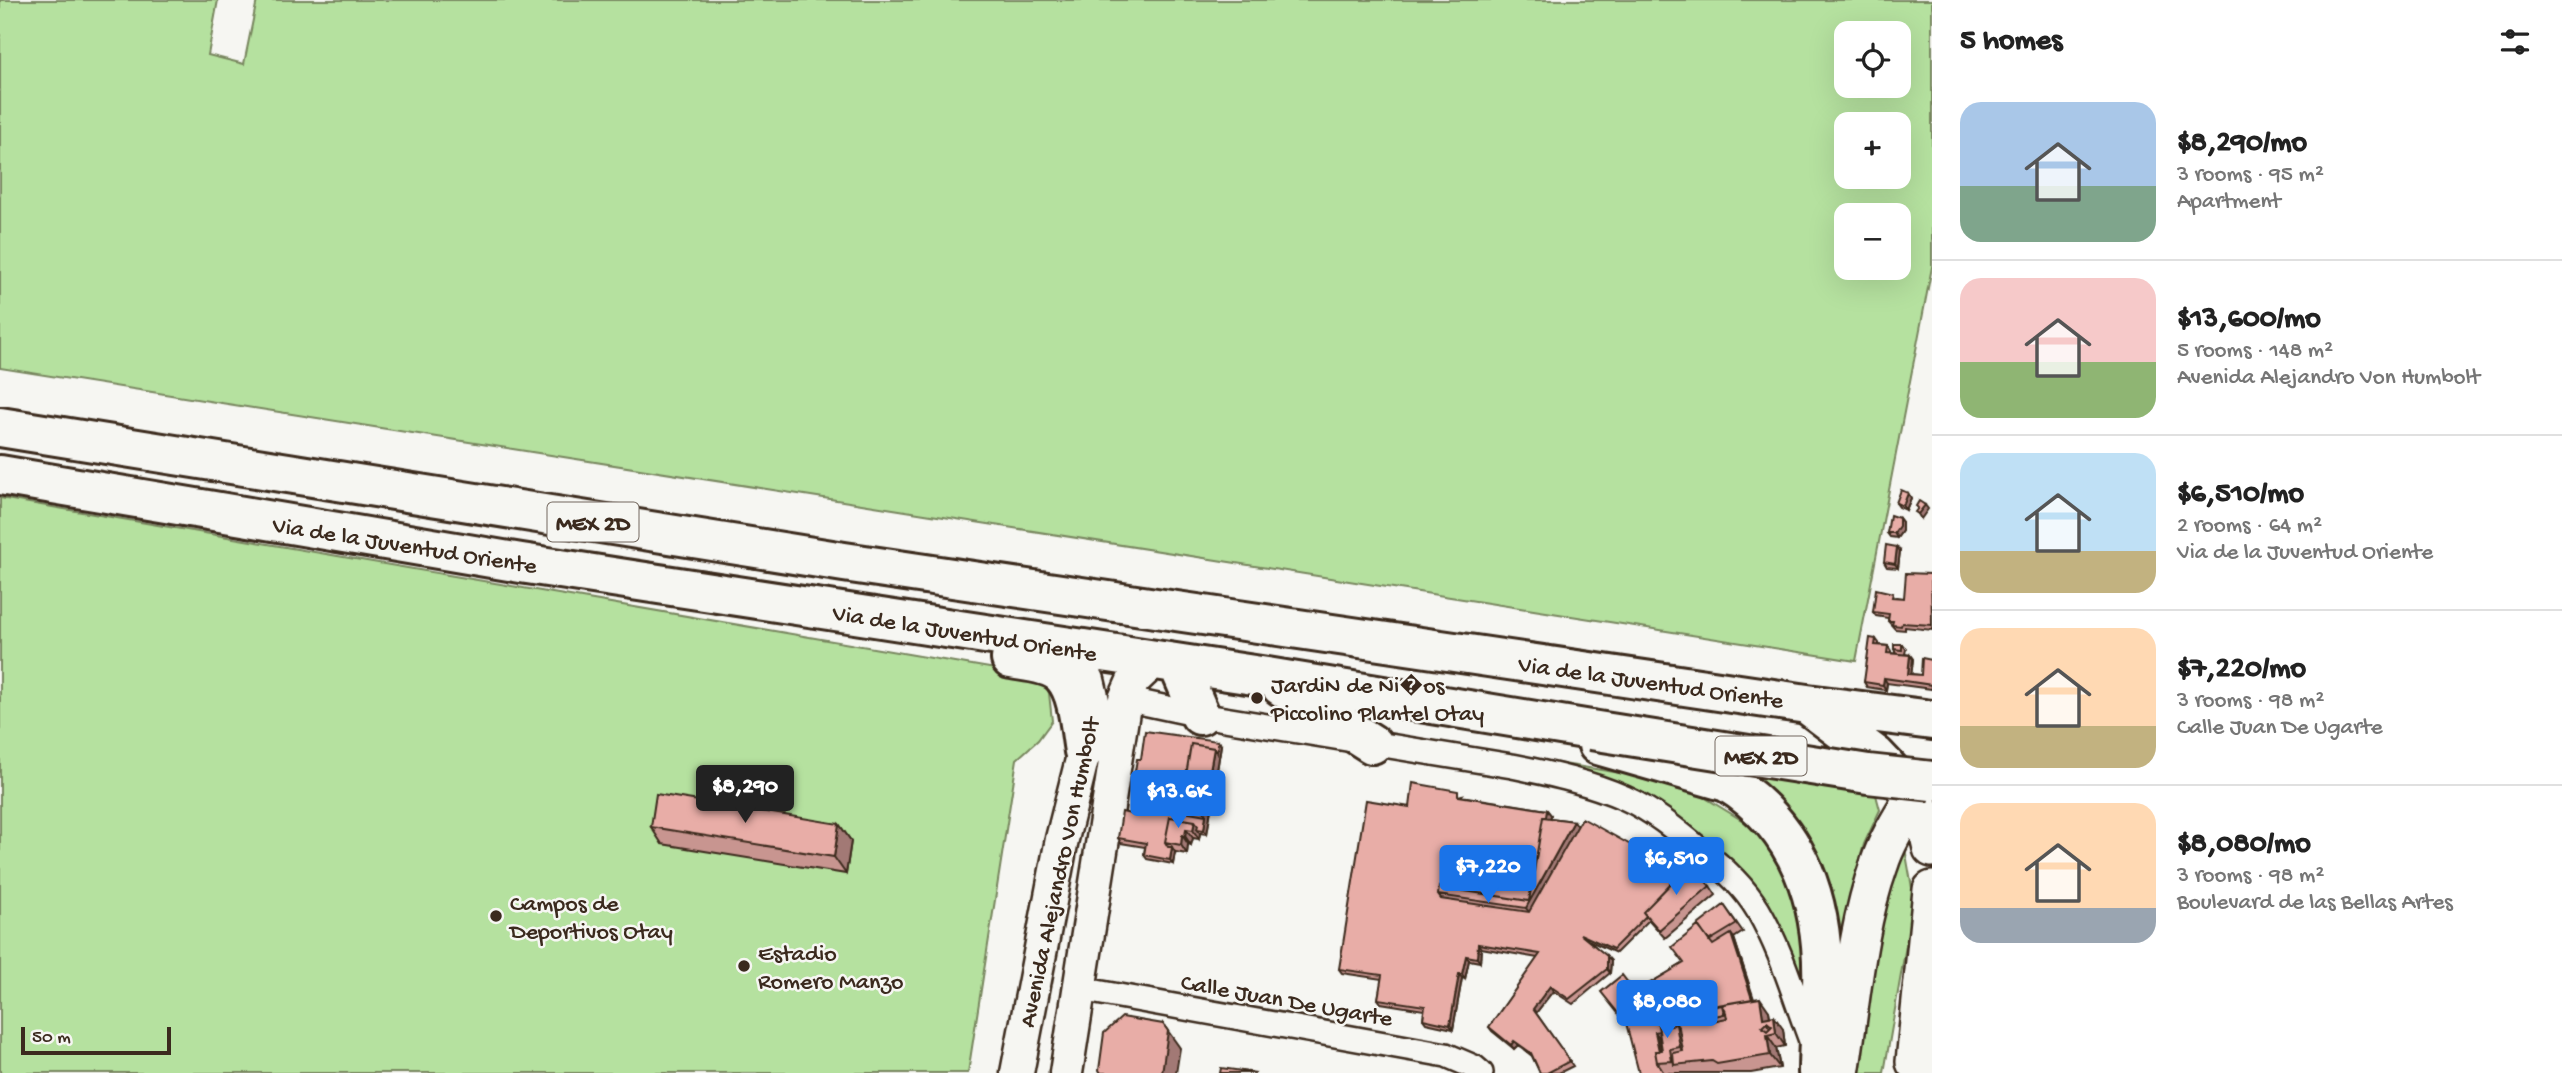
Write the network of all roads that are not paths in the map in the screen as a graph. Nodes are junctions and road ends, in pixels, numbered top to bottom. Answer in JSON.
{"nodes":[{"id":1,"x":0,"y":427,"type":"edge"},
{"id":2,"x":0,"y":475,"type":"edge"},
{"id":3,"x":521,"y":563,"type":"junction"},
{"id":4,"x":1052,"y":646,"type":"junction"},
{"id":5,"x":1166,"y":662,"type":"junction"},
{"id":6,"x":1267,"y":677,"type":"junction"},
{"id":7,"x":1125,"y":699,"type":"junction"},
{"id":8,"x":1807,"y":704,"type":"junction"},
{"id":9,"x":1464,"y":711,"type":"junction"},
{"id":10,"x":1200,"y":715,"type":"junction"},
{"id":11,"x":1932,"y":720,"type":"edge"},
{"id":12,"x":1372,"y":744,"type":"junction"},
{"id":13,"x":1084,"y":751,"type":"junction"},
{"id":14,"x":1926,"y":786,"type":"edge"},
{"id":15,"x":1932,"y":848,"type":"edge"},
{"id":16,"x":1932,"y":890,"type":"edge"},
{"id":17,"x":1080,"y":989,"type":"junction"},
{"id":18,"x":1932,"y":1026,"type":"edge"},
{"id":19,"x":1825,"y":1069,"type":"edge"},
{"id":20,"x":1017,"y":1073,"type":"edge"},
{"id":21,"x":1066,"y":1073,"type":"edge"},
{"id":22,"x":1480,"y":1073,"type":"edge"},
{"id":23,"x":1914,"y":1073,"type":"edge"},
{"id":24,"x":1922,"y":1073,"type":"edge"}],
"edges":[{"from":1,"to":8,"type":"highway","name":"Via de la Juventud Oriente","number":"MEX 2D"},
{"from":2,"to":3,"type":"highway","name":"Via de la Juventud Oriente","number":"MEX 2D"},
{"from":3,"to":4,"type":"highway","name":"Via de la Juventud Oriente","number":"MEX 2D"},
{"from":3,"to":13,"type":"highway"},
{"from":4,"to":5,"type":"highway","name":"Via de la Juventud Oriente","number":"MEX 2D"},
{"from":4,"to":13,"type":"main road","name":"Avenida Alejandro Von Humbolt"},
{"from":5,"to":6,"type":"highway","name":"Via de la Juventud Oriente","number":"MEX 2D"},
{"from":5,"to":7,"type":"main road","name":"Avenida Alejandro Von Humbolt"},
{"from":5,"to":10,"type":"highway"},
{"from":6,"to":9,"type":"highway","name":"Via de la Juventud Oriente","number":"MEX 2D"},
{"from":6,"to":12,"type":"highway"},
{"from":7,"to":10,"type":"street"},
{"from":7,"to":17,"type":"main road","name":"Avenida Alejandro Von Humbolt"},
{"from":8,"to":11,"type":"highway","name":"Via de la Juventud Oriente","number":"MEX 2D"},
{"from":8,"to":14,"type":"highway"},
{"from":9,"to":14,"type":"highway","name":"Via de la Juventud Oriente","number":"MEX 2D","bridge":true},
{"from":9,"to":19,"type":"highway"},
{"from":10,"to":12,"type":"street"},
{"from":12,"to":19,"type":"street"},
{"from":13,"to":20,"type":"main road","name":"Avenida Alejandro Von Humbolt"},
{"from":14,"to":15,"type":"main road"},
{"from":14,"to":19,"type":"main road"},
{"from":16,"to":23,"type":"main road"},
{"from":17,"to":21,"type":"main road","name":"Avenida Alejandro Von Humbolt"},
{"from":17,"to":22,"type":"street","name":"Calle Juan De Ugarte"},
{"from":18,"to":24,"type":"highway"}]}
